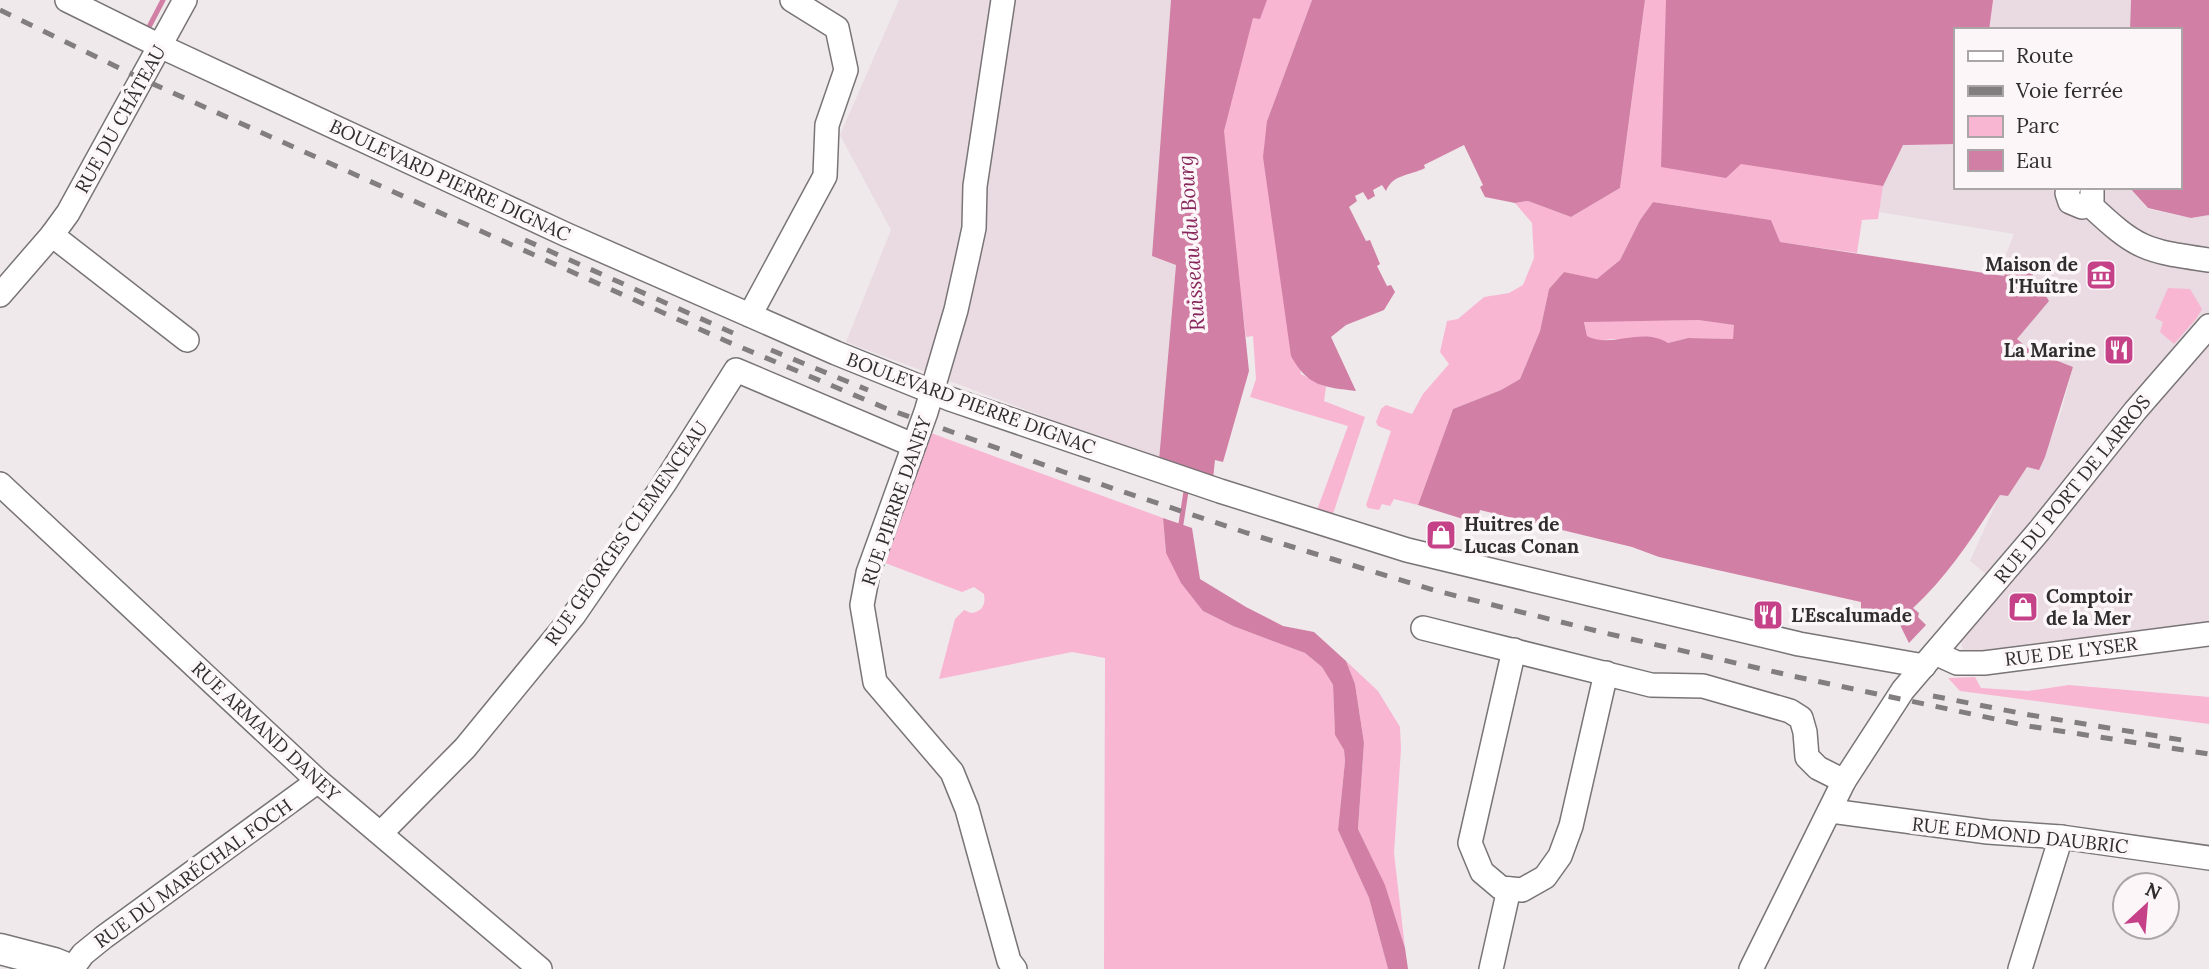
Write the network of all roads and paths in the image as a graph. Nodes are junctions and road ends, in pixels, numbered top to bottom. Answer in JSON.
{"nodes":[{"id":1,"x":66,"y":0,"type":"edge"},
{"id":2,"x":185,"y":0,"type":"edge"},
{"id":3,"x":792,"y":0,"type":"edge"},
{"id":4,"x":1003,"y":0,"type":"edge"},
{"id":5,"x":160,"y":46,"type":"junction"},
{"id":6,"x":2069,"y":189,"type":"edge"},
{"id":7,"x":2091,"y":195,"type":"edge"},
{"id":8,"x":52,"y":235,"type":"junction"},
{"id":9,"x":2209,"y":260,"type":"edge"},
{"id":10,"x":0,"y":295,"type":"edge"},
{"id":11,"x":750,"y":315,"type":"junction"},
{"id":12,"x":2209,"y":326,"type":"edge"},
{"id":13,"x":187,"y":340,"type":"dead end"},
{"id":14,"x":931,"y":392,"type":"junction"},
{"id":15,"x":913,"y":445,"type":"junction"},
{"id":16,"x":0,"y":484,"type":"edge"},
{"id":17,"x":1423,"y":628,"type":"dead end"},
{"id":18,"x":2209,"y":634,"type":"edge"},
{"id":19,"x":1514,"y":650,"type":"junction"},
{"id":20,"x":1929,"y":659,"type":"junction"},
{"id":21,"x":1606,"y":673,"type":"junction"},
{"id":22,"x":1844,"y":780,"type":"junction"},
{"id":23,"x":318,"y":781,"type":"junction"},
{"id":24,"x":1831,"y":811,"type":"junction"},
{"id":25,"x":381,"y":833,"type":"junction"},
{"id":26,"x":2061,"y":837,"type":"junction"},
{"id":27,"x":2209,"y":858,"type":"edge"},
{"id":28,"x":1509,"y":889,"type":"junction"},
{"id":29,"x":0,"y":949,"type":"edge"},
{"id":30,"x":70,"y":969,"type":"edge"},
{"id":31,"x":540,"y":969,"type":"edge"},
{"id":32,"x":1015,"y":969,"type":"edge"},
{"id":33,"x":1491,"y":969,"type":"edge"},
{"id":34,"x":1751,"y":969,"type":"edge"},
{"id":35,"x":2020,"y":969,"type":"edge"}],
"edges":[{"from":1,"to":5,"type":"street","name":"BOULEVARD PIERRE DIGNAC"},
{"from":2,"to":5,"type":"street","name":"RUE DU CHÂTEAU"},
{"from":3,"to":11,"type":"street"},
{"from":4,"to":14,"type":"street","name":"RUE PIERRE DANEY"},
{"from":5,"to":8,"type":"street","name":"RUE DU CHÂTEAU"},
{"from":5,"to":11,"type":"street","name":"BOULEVARD PIERRE DIGNAC"},
{"from":6,"to":7,"type":"street"},
{"from":7,"to":9,"type":"street"},
{"from":8,"to":10,"type":"street","name":"RUE DU CHÂTEAU"},
{"from":8,"to":13,"type":"street"},
{"from":11,"to":14,"type":"street","name":"BOULEVARD PIERRE DIGNAC"},
{"from":12,"to":20,"type":"street","name":"RUE DU PORT DE LARROS"},
{"from":14,"to":15,"type":"street","name":"RUE PIERRE DANEY"},
{"from":14,"to":20,"type":"street","name":"BOULEVARD PIERRE DIGNAC"},
{"from":15,"to":25,"type":"street","name":"RUE GEORGES CLEMENCEAU"},
{"from":15,"to":32,"type":"street","name":"RUE PIERRE DANEY"},
{"from":16,"to":23,"type":"street","name":"RUE ARMAND DANEY"},
{"from":17,"to":19,"type":"street"},
{"from":18,"to":20,"type":"street","name":"RUE DE L'YSER"},
{"from":19,"to":21,"type":"street"},
{"from":19,"to":28,"type":"street"},
{"from":20,"to":22,"type":"street","name":"RUE DU PORT DE LARROS"},
{"from":21,"to":22,"type":"street"},
{"from":21,"to":28,"type":"street"},
{"from":22,"to":24,"type":"street","name":"RUE DU PORT DE LARROS"},
{"from":23,"to":25,"type":"street","name":"RUE ARMAND DANEY"},
{"from":23,"to":30,"type":"street","name":"RUE DU MARÉCHAL FOCH"},
{"from":24,"to":26,"type":"street","name":"RUE EDMOND DAUBRIC"},
{"from":24,"to":34,"type":"street","name":"RUE DU PORT DE LARROS"},
{"from":25,"to":31,"type":"street","name":"RUE ARMAND DANEY"},
{"from":26,"to":27,"type":"street","name":"RUE EDMOND DAUBRIC"},
{"from":26,"to":35,"type":"street"},
{"from":28,"to":33,"type":"street"},
{"from":29,"to":30,"type":"main road"}]}
